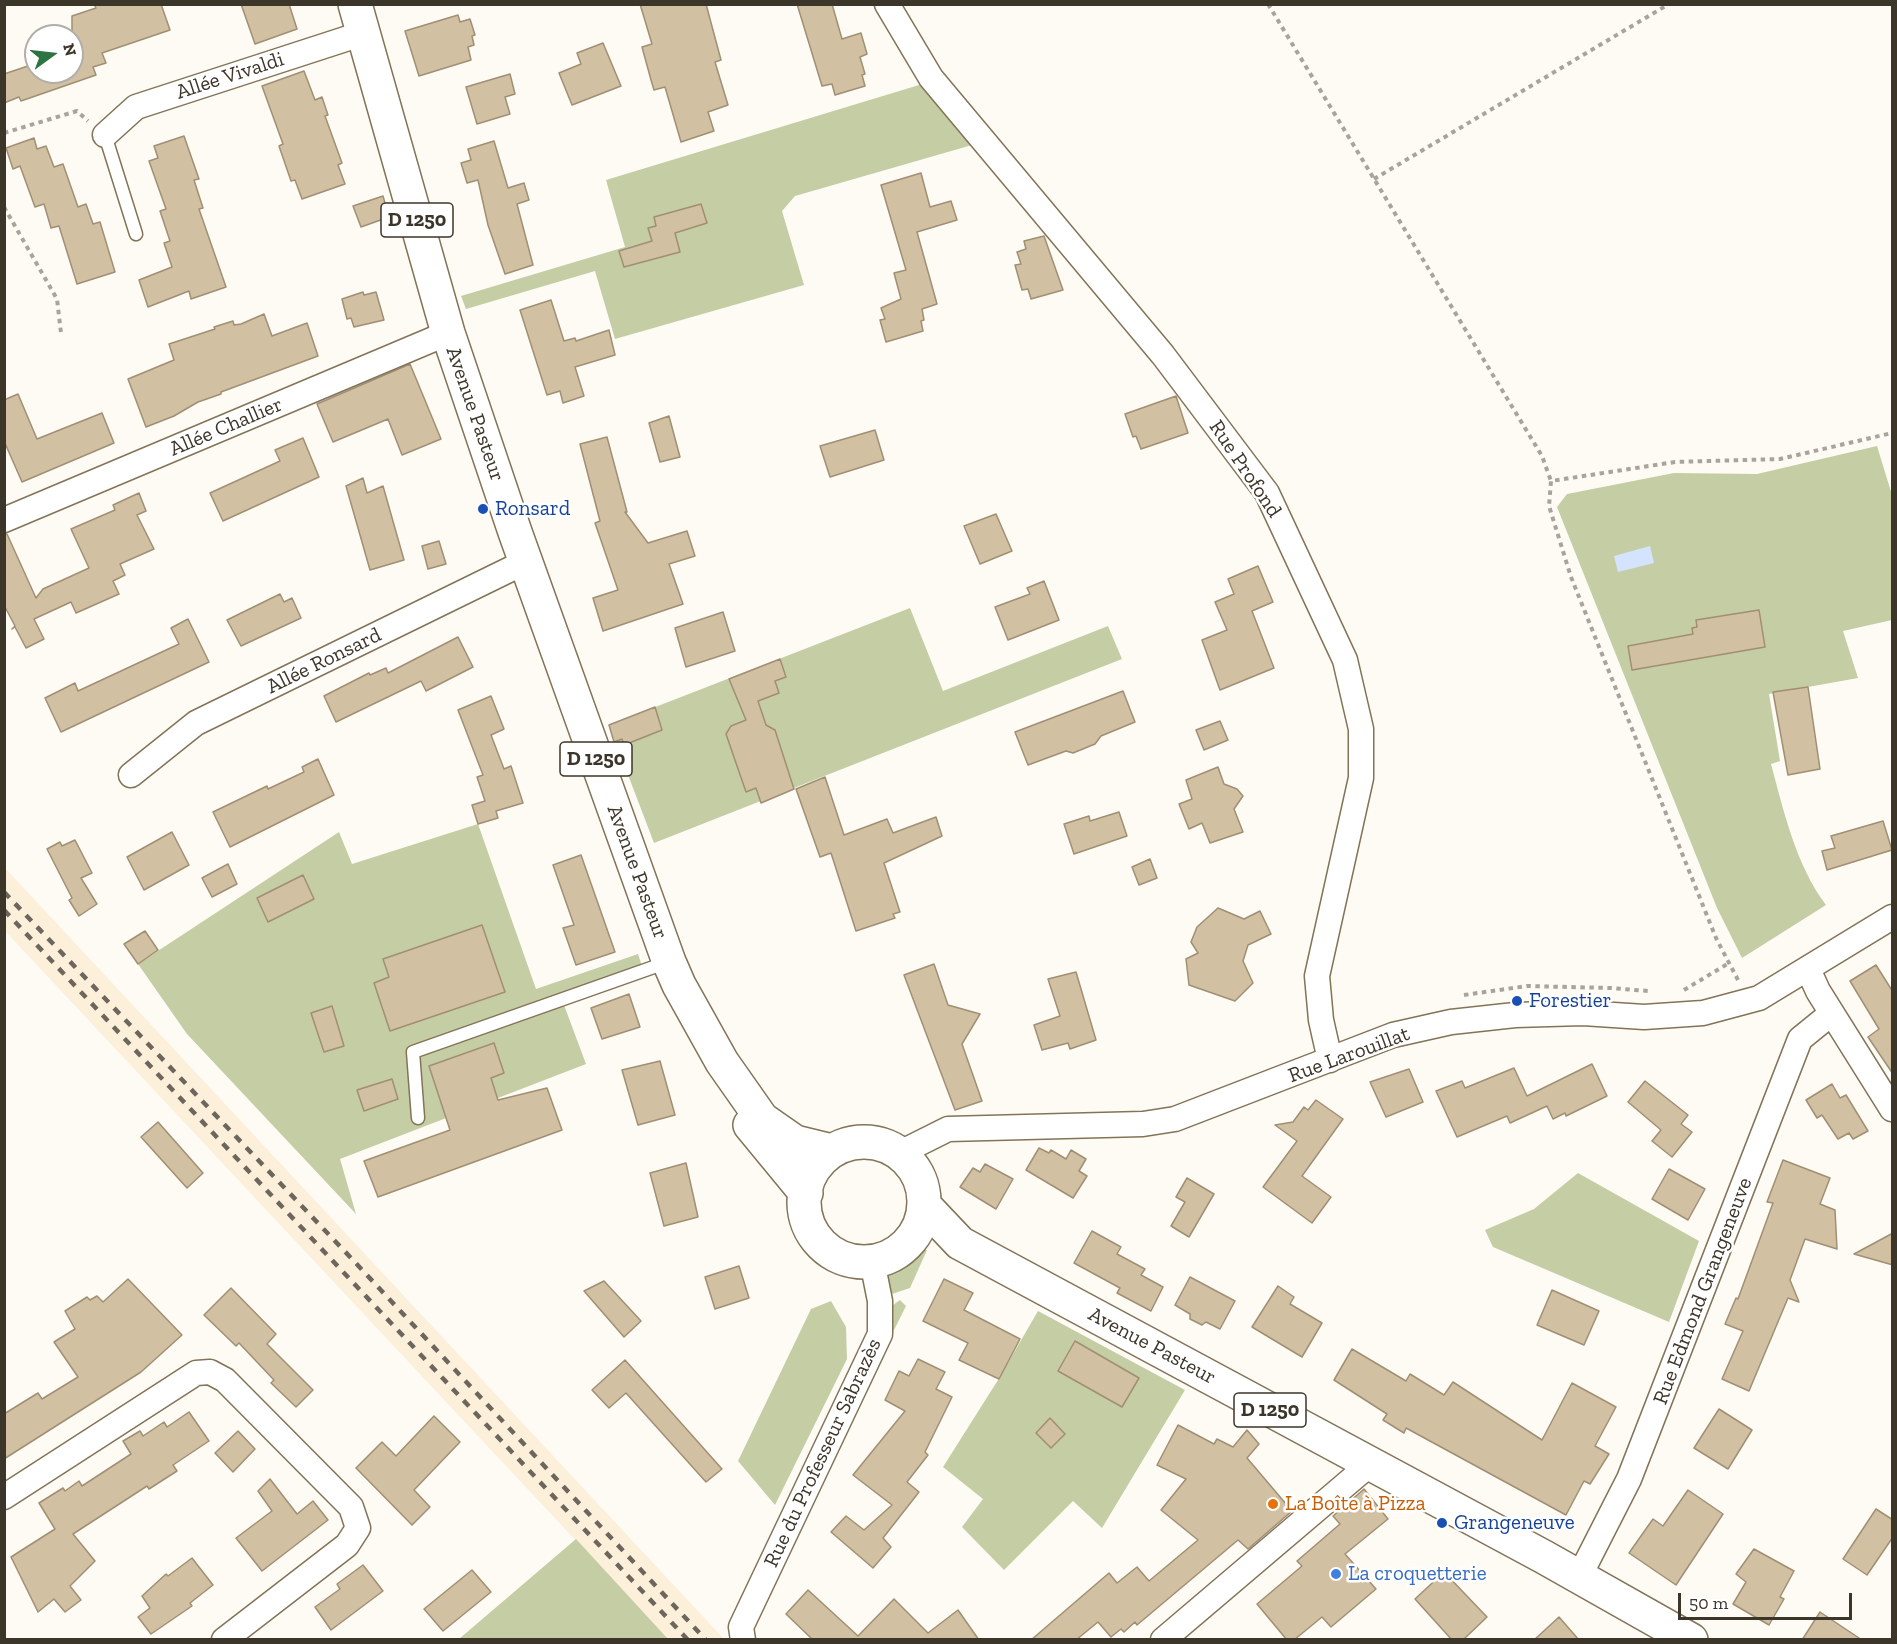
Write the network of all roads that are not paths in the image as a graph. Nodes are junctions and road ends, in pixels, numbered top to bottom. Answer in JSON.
{"nodes":[{"id":1,"x":886,"y":4,"type":"edge"},
{"id":2,"x":360,"y":19,"type":"edge"},
{"id":3,"x":105,"y":135,"type":"joint"},
{"id":4,"x":136,"y":234,"type":"dead end"},
{"id":5,"x":448,"y":333,"type":"junction"},
{"id":6,"x":4,"y":520,"type":"edge"},
{"id":7,"x":525,"y":562,"type":"junction"},
{"id":8,"x":131,"y":775,"type":"dead end"},
{"id":9,"x":1893,"y":917,"type":"edge"},
{"id":10,"x":1808,"y":969,"type":"junction"},
{"id":11,"x":674,"y":974,"type":"junction"},
{"id":12,"x":1832,"y":1013,"type":"junction"},
{"id":13,"x":1330,"y":1060,"type":"junction"},
{"id":14,"x":1893,"y":1109,"type":"edge"},
{"id":15,"x":418,"y":1118,"type":"dead end"},
{"id":16,"x":832,"y":1151,"type":"junction"},
{"id":17,"x":900,"y":1153,"type":"junction"},
{"id":18,"x":806,"y":1193,"type":"junction"},
{"id":19,"x":924,"y":1205,"type":"junction"},
{"id":20,"x":912,"y":1238,"type":"junction"},
{"id":21,"x":960,"y":1243,"type":"junction"},
{"id":22,"x":872,"y":1261,"type":"junction"},
{"id":23,"x":1370,"y":1464,"type":"junction"},
{"id":24,"x":4,"y":1497,"type":"edge"},
{"id":25,"x":1580,"y":1577,"type":"junction"},
{"id":26,"x":224,"y":1640,"type":"edge"},
{"id":27,"x":743,"y":1640,"type":"edge"},
{"id":28,"x":1163,"y":1640,"type":"edge"},
{"id":29,"x":1691,"y":1640,"type":"edge"}],
"edges":[{"from":1,"to":13,"type":"street","name":"Rue Profond"},
{"from":2,"to":3,"type":"street","name":"Allée Vivaldi"},
{"from":2,"to":5,"type":"main road","name":"Avenue Pasteur","number":"D 1250"},
{"from":3,"to":4,"type":"lane"},
{"from":5,"to":6,"type":"street","name":"Allée Challier"},
{"from":5,"to":7,"type":"main road","name":"Avenue Pasteur","number":"D 1250"},
{"from":7,"to":8,"type":"street","name":"Allée Ronsard"},
{"from":7,"to":11,"type":"main road","name":"Avenue Pasteur","number":"D 1250"},
{"from":9,"to":10,"type":"street","name":"Rue Larouillat"},
{"from":10,"to":12,"type":"street"},
{"from":10,"to":13,"type":"street","name":"Rue Larouillat"},
{"from":11,"to":15,"type":"lane"},
{"from":11,"to":16,"type":"main road","name":"Avenue Pasteur","number":"D 1250"},
{"from":11,"to":18,"type":"main road","name":"Avenue Pasteur","number":"D 1250"},
{"from":12,"to":14,"type":"street"},
{"from":12,"to":25,"type":"street","name":"Rue Edmond Grangeneuve"},
{"from":13,"to":17,"type":"street","name":"Rue Larouillat"},
{"from":16,"to":17,"type":"main road"},
{"from":16,"to":18,"type":"main road"},
{"from":17,"to":19,"type":"main road"},
{"from":18,"to":22,"type":"main road"},
{"from":19,"to":20,"type":"main road"},
{"from":19,"to":21,"type":"main road","name":"Avenue Pasteur","number":"D 1250"},
{"from":20,"to":21,"type":"main road","name":"Avenue Pasteur","number":"D 1250"},
{"from":20,"to":22,"type":"main road"},
{"from":21,"to":23,"type":"main road","name":"Avenue Pasteur","number":"D 1250"},
{"from":22,"to":27,"type":"street","name":"Rue du Professeur Sabrazès"},
{"from":23,"to":25,"type":"main road","name":"Avenue Pasteur","number":"D 1250"},
{"from":23,"to":28,"type":"street"},
{"from":24,"to":26,"type":"street"},
{"from":25,"to":29,"type":"main road","name":"Avenue Pasteur","number":"D 1250"}]}
